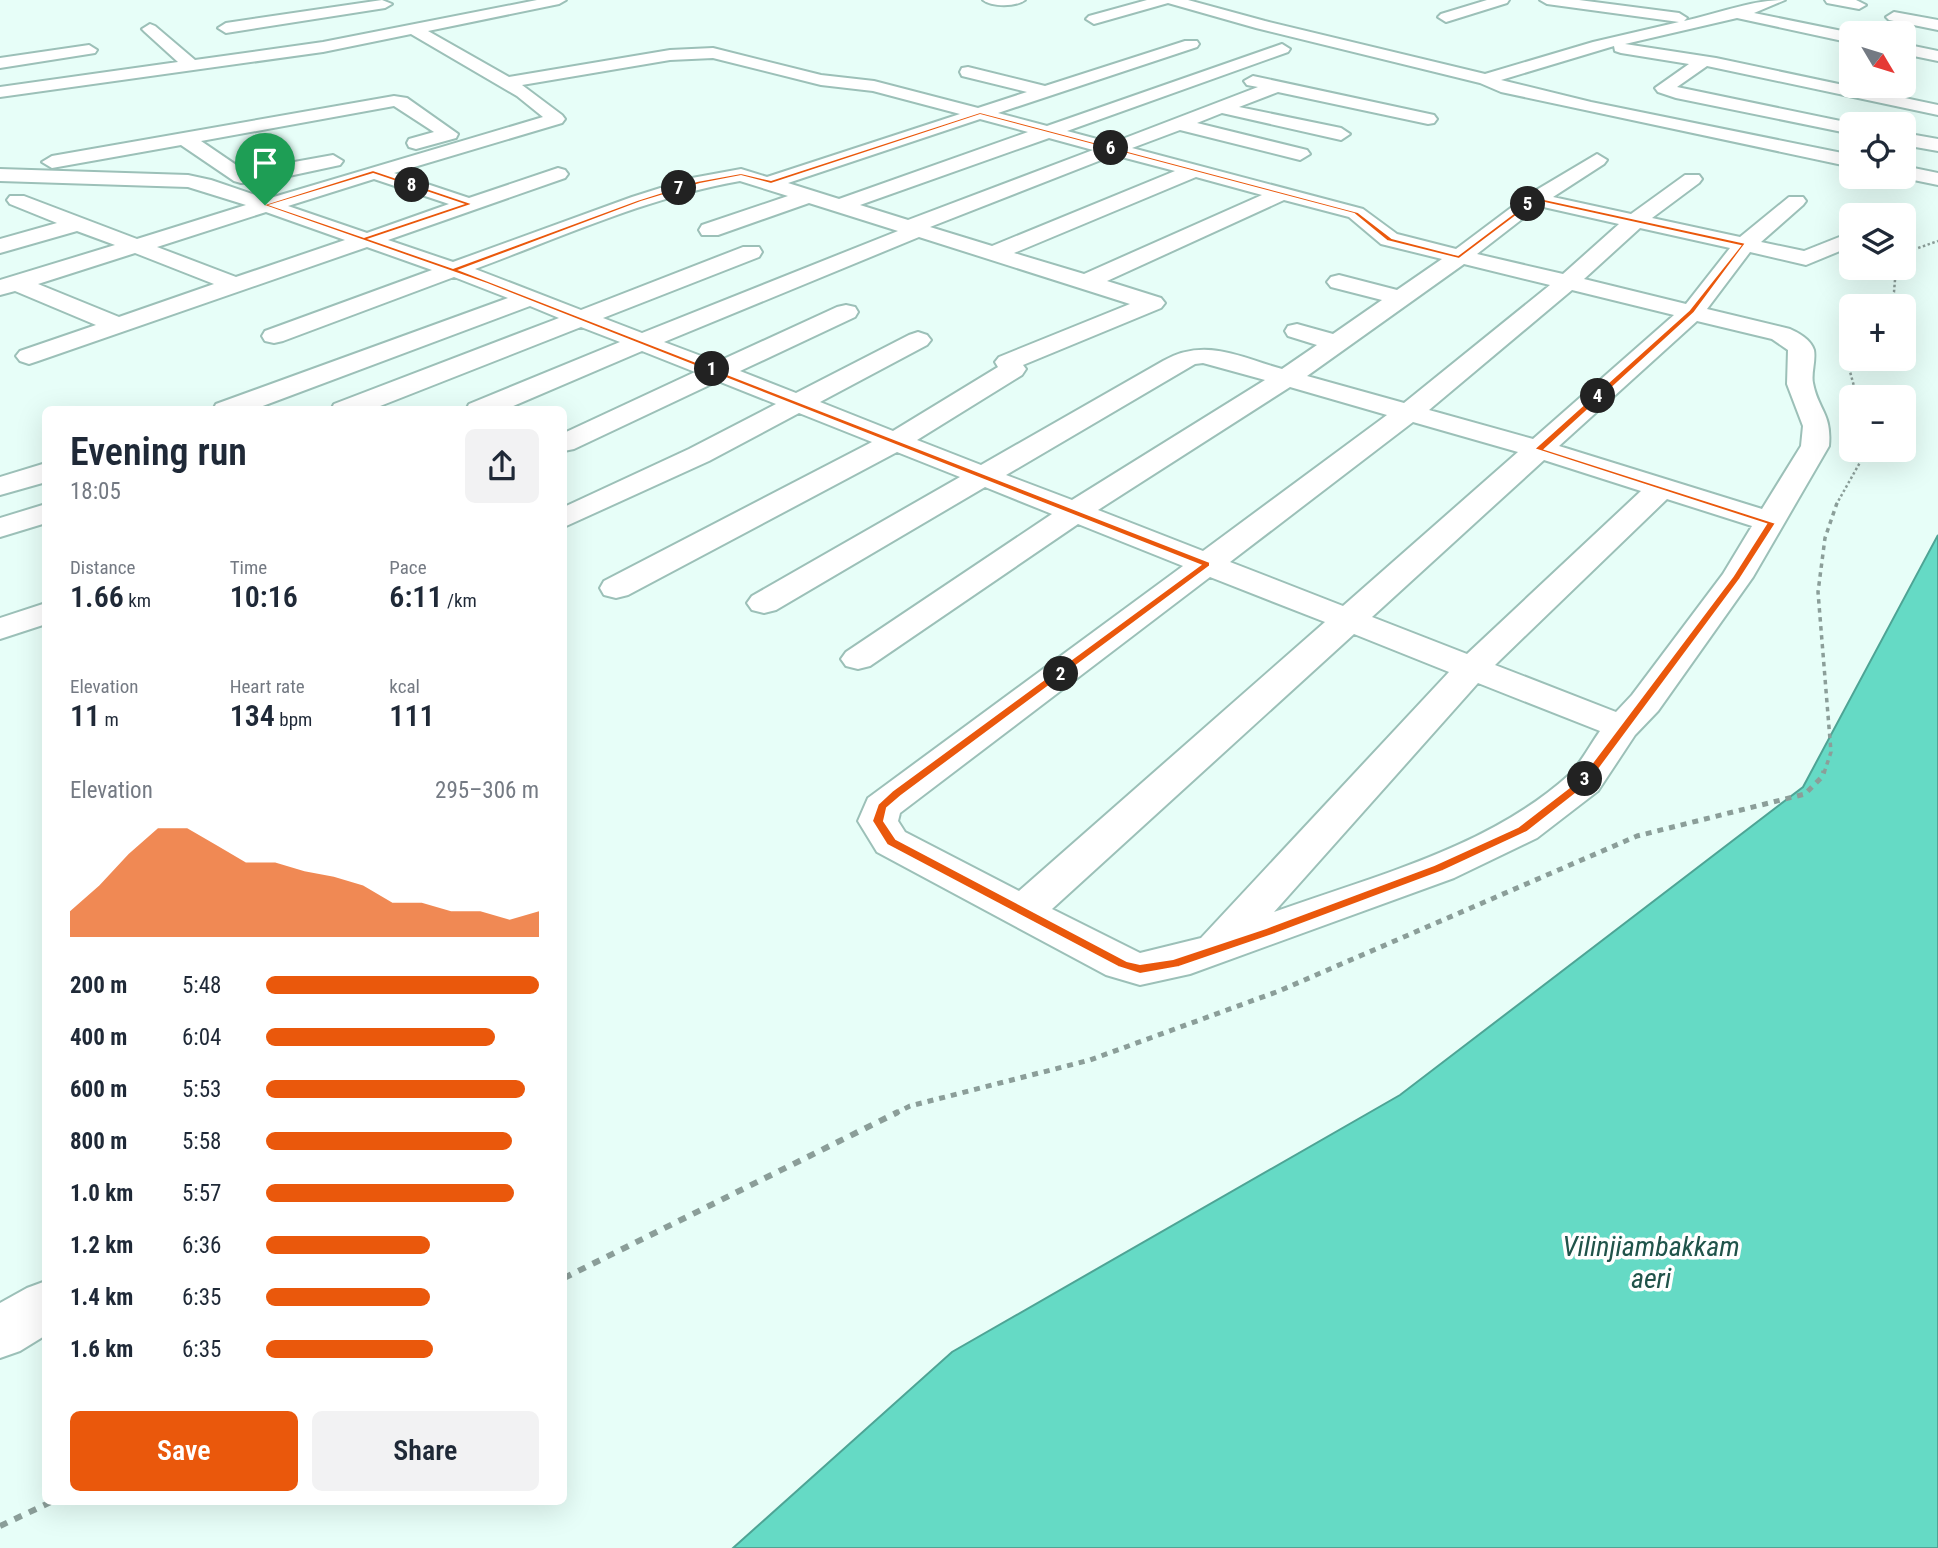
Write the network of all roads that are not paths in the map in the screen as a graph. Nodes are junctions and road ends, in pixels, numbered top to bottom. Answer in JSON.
{"nodes":[{"id":1,"x":559,"y":0,"type":"edge"},
{"id":2,"x":990,"y":0,"type":"edge"},
{"id":3,"x":1018,"y":0,"type":"edge"},
{"id":4,"x":1164,"y":0,"type":"edge"},
{"id":5,"x":1172,"y":0,"type":"edge"},
{"id":6,"x":1502,"y":0,"type":"edge"},
{"id":7,"x":1547,"y":0,"type":"edge"},
{"id":8,"x":1778,"y":0,"type":"edge"},
{"id":9,"x":1832,"y":0,"type":"edge"},
{"id":10,"x":1581,"y":2,"type":"edge"},
{"id":11,"x":385,"y":4,"type":"dead end"},
{"id":12,"x":1859,"y":5,"type":"dead end"},
{"id":13,"x":443,"y":10,"type":"dead end"},
{"id":14,"x":1214,"y":12,"type":"junction"},
{"id":15,"x":1737,"y":14,"type":"junction"},
{"id":16,"x":210,"y":17,"type":"dead end"},
{"id":17,"x":1446,"y":17,"type":"dead end"},
{"id":18,"x":1894,"y":17,"type":"dead end"},
{"id":19,"x":1094,"y":19,"type":"dead end"},
{"id":20,"x":466,"y":20,"type":"junction"},
{"id":21,"x":1188,"y":20,"type":"dead end"},
{"id":22,"x":1706,"y":21,"type":"junction"},
{"id":23,"x":413,"y":22,"type":"junction"},
{"id":24,"x":1938,"y":25,"type":"edge"},
{"id":25,"x":1334,"y":26,"type":"dead end"},
{"id":26,"x":1305,"y":27,"type":"junction"},
{"id":27,"x":1678,"y":27,"type":"junction"},
{"id":28,"x":226,"y":28,"type":"junction"},
{"id":29,"x":150,"y":29,"type":"dead end"},
{"id":30,"x":1839,"y":35,"type":"edge"},
{"id":31,"x":1716,"y":36,"type":"dead end"},
{"id":32,"x":244,"y":41,"type":"junction"},
{"id":33,"x":1191,"y":44,"type":"dead end"},
{"id":34,"x":1599,"y":45,"type":"junction"},
{"id":35,"x":1282,"y":49,"type":"dead end"},
{"id":36,"x":1916,"y":51,"type":"edge"},
{"id":37,"x":265,"y":56,"type":"junction"},
{"id":38,"x":1493,"y":56,"type":"dead end"},
{"id":39,"x":1938,"y":56,"type":"edge"},
{"id":40,"x":1149,"y":58,"type":"junction"},
{"id":41,"x":1704,"y":61,"type":"junction"},
{"id":42,"x":0,"y":63,"type":"edge"},
{"id":43,"x":1531,"y":65,"type":"junction"},
{"id":44,"x":192,"y":66,"type":"junction"},
{"id":45,"x":968,"y":72,"type":"dead end"},
{"id":46,"x":1215,"y":73,"type":"junction"},
{"id":47,"x":119,"y":76,"type":"junction"},
{"id":48,"x":1486,"y":79,"type":"junction"},
{"id":49,"x":507,"y":82,"type":"junction"},
{"id":50,"x":1277,"y":86,"type":"junction"},
{"id":51,"x":1937,"y":90,"type":"edge"},
{"id":52,"x":0,"y":92,"type":"edge"},
{"id":53,"x":1047,"y":92,"type":"junction"},
{"id":54,"x":1907,"y":103,"type":"junction"},
{"id":55,"x":1221,"y":108,"type":"junction"},
{"id":56,"x":1938,"y":110,"type":"edge"},
{"id":57,"x":980,"y":114,"type":"junction"},
{"id":58,"x":1428,"y":119,"type":"dead end"},
{"id":59,"x":1178,"y":124,"type":"junction"},
{"id":60,"x":1839,"y":126,"type":"edge"},
{"id":61,"x":1049,"y":132,"type":"junction"},
{"id":62,"x":1341,"y":134,"type":"dead end"},
{"id":63,"x":184,"y":138,"type":"junction"},
{"id":64,"x":1916,"y":141,"type":"edge"},
{"id":65,"x":1938,"y":145,"type":"edge"},
{"id":66,"x":1114,"y":149,"type":"junction"},
{"id":67,"x":380,"y":151,"type":"dead end"},
{"id":68,"x":1300,"y":154,"type":"dead end"},
{"id":69,"x":353,"y":157,"type":"dead end"},
{"id":70,"x":1839,"y":158,"type":"edge"},
{"id":71,"x":1597,"y":160,"type":"dead end"},
{"id":72,"x":1195,"y":170,"type":"junction"},
{"id":73,"x":373,"y":172,"type":"junction"},
{"id":74,"x":0,"y":173,"type":"edge"},
{"id":75,"x":558,"y":173,"type":"dead end"},
{"id":76,"x":235,"y":175,"type":"junction"},
{"id":77,"x":1916,"y":175,"type":"edge"},
{"id":78,"x":1692,"y":179,"type":"dead end"},
{"id":79,"x":1938,"y":180,"type":"edge"},
{"id":80,"x":771,"y":182,"type":"junction"},
{"id":81,"x":200,"y":183,"type":"junction"},
{"id":82,"x":0,"y":185,"type":"edge"},
{"id":83,"x":1283,"y":193,"type":"junction"},
{"id":84,"x":811,"y":195,"type":"junction"},
{"id":85,"x":1535,"y":199,"type":"junction"},
{"id":86,"x":17,"y":200,"type":"dead end"},
{"id":87,"x":1796,"y":201,"type":"dead end"},
{"id":88,"x":468,"y":204,"type":"junction"},
{"id":89,"x":265,"y":205,"type":"junction"},
{"id":90,"x":841,"y":205,"type":"junction"},
{"id":91,"x":1636,"y":220,"type":"junction"},
{"id":92,"x":77,"y":224,"type":"junction"},
{"id":93,"x":914,"y":229,"type":"junction"},
{"id":94,"x":710,"y":230,"type":"dead end"},
{"id":95,"x":364,"y":239,"type":"junction"},
{"id":96,"x":1839,"y":244,"type":"edge"},
{"id":97,"x":1744,"y":245,"type":"junction"},
{"id":98,"x":0,"y":246,"type":"edge"},
{"id":99,"x":135,"y":246,"type":"junction"},
{"id":100,"x":751,"y":252,"type":"dead end"},
{"id":101,"x":992,"y":254,"type":"junction"},
{"id":102,"x":1459,"y":257,"type":"junction"},
{"id":103,"x":453,"y":270,"type":"junction"},
{"id":104,"x":1339,"y":282,"type":"dead end"},
{"id":105,"x":1568,"y":282,"type":"junction"},
{"id":106,"x":1084,"y":283,"type":"junction"},
{"id":107,"x":234,"y":284,"type":"junction"},
{"id":108,"x":8,"y":286,"type":"edge"},
{"id":109,"x":530,"y":298,"type":"junction"},
{"id":110,"x":1401,"y":299,"type":"junction"},
{"id":111,"x":846,"y":312,"type":"dead end"},
{"id":112,"x":1692,"y":312,"type":"junction"},
{"id":113,"x":581,"y":318,"type":"junction"},
{"id":114,"x":117,"y":325,"type":"junction"},
{"id":115,"x":1297,"y":331,"type":"dead end"},
{"id":116,"x":274,"y":337,"type":"dead end"},
{"id":117,"x":918,"y":341,"type":"dead end"},
{"id":118,"x":642,"y":342,"type":"junction"},
{"id":119,"x":1337,"y":343,"type":"junction"},
{"id":120,"x":29,"y":356,"type":"dead end"},
{"id":121,"x":719,"y":372,"type":"junction"},
{"id":122,"x":1287,"y":377,"type":"junction"},
{"id":123,"x":798,"y":403,"type":"junction"},
{"id":124,"x":237,"y":406,"type":"edge"},
{"id":125,"x":354,"y":406,"type":"edge"},
{"id":126,"x":489,"y":406,"type":"edge"},
{"id":127,"x":1409,"y":412,"type":"junction"},
{"id":128,"x":567,"y":442,"type":"edge"},
{"id":129,"x":895,"y":442,"type":"junction"},
{"id":130,"x":1539,"y":449,"type":"junction"},
{"id":131,"x":42,"y":473,"type":"edge"},
{"id":132,"x":982,"y":475,"type":"junction"},
{"id":133,"x":0,"y":486,"type":"edge"},
{"id":134,"x":1661,"y":488,"type":"junction"},
{"id":135,"x":1075,"y":512,"type":"junction"},
{"id":136,"x":42,"y":514,"type":"edge"},
{"id":137,"x":567,"y":517,"type":"edge"},
{"id":138,"x":1771,"y":523,"type":"junction"},
{"id":139,"x":0,"y":528,"type":"edge"},
{"id":140,"x":1207,"y":564,"type":"junction"},
{"id":141,"x":616,"y":588,"type":"dead end"},
{"id":142,"x":764,"y":603,"type":"dead end"},
{"id":143,"x":1348,"y":619,"type":"junction"},
{"id":144,"x":858,"y":659,"type":"dead end"},
{"id":145,"x":1472,"y":668,"type":"junction"},
{"id":146,"x":1622,"y":727,"type":"junction"},
{"id":147,"x":1022,"y":912,"type":"junction"},
{"id":148,"x":1216,"y":950,"type":"junction"},
{"id":149,"x":42,"y":1308,"type":"edge"},
{"id":150,"x":0,"y":1334,"type":"edge"}],
"edges":[{"from":1,"to":20,"type":"street"},
{"from":2,"to":3,"type":"street"},
{"from":4,"to":19,"type":"street"},
{"from":5,"to":14,"type":"street"},
{"from":6,"to":17,"type":"street"},
{"from":7,"to":10,"type":"street"},
{"from":8,"to":15,"type":"street"},
{"from":9,"to":12,"type":"street"},
{"from":10,"to":22,"type":"street"},
{"from":11,"to":28,"type":"street"},
{"from":13,"to":20,"type":"street"},
{"from":14,"to":21,"type":"street"},
{"from":14,"to":26,"type":"street"},
{"from":15,"to":22,"type":"street"},
{"from":15,"to":30,"type":"street"},
{"from":16,"to":28,"type":"street"},
{"from":18,"to":24,"type":"street"},
{"from":20,"to":23,"type":"street"},
{"from":22,"to":27,"type":"street"},
{"from":23,"to":32,"type":"street"},
{"from":23,"to":37,"type":"street"},
{"from":23,"to":49,"type":"street"},
{"from":25,"to":26,"type":"street"},
{"from":26,"to":48,"type":"street"},
{"from":27,"to":31,"type":"street"},
{"from":27,"to":34,"type":"street"},
{"from":28,"to":32,"type":"street"},
{"from":29,"to":44,"type":"street"},
{"from":32,"to":37,"type":"street"},
{"from":33,"to":40,"type":"street"},
{"from":34,"to":41,"type":"street"},
{"from":34,"to":43,"type":"street"},
{"from":35,"to":46,"type":"street"},
{"from":36,"to":39,"type":"street"},
{"from":37,"to":44,"type":"street"},
{"from":38,"to":43,"type":"street"},
{"from":40,"to":46,"type":"street"},
{"from":40,"to":53,"type":"street"},
{"from":41,"to":54,"type":"street"},
{"from":41,"to":60,"type":"street"},
{"from":42,"to":47,"type":"street"},
{"from":43,"to":48,"type":"street"},
{"from":44,"to":47,"type":"street"},
{"from":45,"to":53,"type":"street"},
{"from":46,"to":50,"type":"street"},
{"from":46,"to":61,"type":"street"},
{"from":47,"to":52,"type":"street"},
{"from":48,"to":70,"type":"street"},
{"from":49,"to":57,"type":"street"},
{"from":49,"to":73,"type":"street"},
{"from":50,"to":55,"type":"street"},
{"from":50,"to":58,"type":"street"},
{"from":51,"to":54,"type":"street"},
{"from":53,"to":57,"type":"street"},
{"from":54,"to":56,"type":"street"},
{"from":55,"to":59,"type":"street"},
{"from":55,"to":62,"type":"street"},
{"from":57,"to":61,"type":"street"},
{"from":57,"to":80,"type":"street"},
{"from":59,"to":66,"type":"street"},
{"from":59,"to":68,"type":"street"},
{"from":61,"to":66,"type":"street"},
{"from":61,"to":90,"type":"street"},
{"from":63,"to":67,"type":"street"},
{"from":63,"to":74,"type":"street"},
{"from":63,"to":76,"type":"street"},
{"from":64,"to":65,"type":"street"},
{"from":66,"to":72,"type":"street"},
{"from":66,"to":93,"type":"street"},
{"from":69,"to":76,"type":"street"},
{"from":71,"to":85,"type":"street"},
{"from":72,"to":83,"type":"street"},
{"from":72,"to":101,"type":"street"},
{"from":73,"to":88,"type":"street"},
{"from":73,"to":89,"type":"street"},
{"from":74,"to":81,"type":"street"},
{"from":75,"to":88,"type":"street"},
{"from":76,"to":81,"type":"street"},
{"from":77,"to":79,"type":"street"},
{"from":78,"to":91,"type":"street"},
{"from":80,"to":84,"type":"street"},
{"from":80,"to":103,"type":"street"},
{"from":81,"to":82,"type":"street"},
{"from":81,"to":89,"type":"street"},
{"from":83,"to":102,"type":"street"},
{"from":83,"to":106,"type":"street"},
{"from":84,"to":90,"type":"street"},
{"from":84,"to":94,"type":"street"},
{"from":85,"to":91,"type":"street"},
{"from":85,"to":102,"type":"street"},
{"from":86,"to":92,"type":"street"},
{"from":87,"to":97,"type":"street"},
{"from":88,"to":95,"type":"street"},
{"from":89,"to":95,"type":"street"},
{"from":89,"to":99,"type":"street"},
{"from":90,"to":93,"type":"street"},
{"from":91,"to":97,"type":"street"},
{"from":91,"to":105,"type":"street"},
{"from":92,"to":98,"type":"street"},
{"from":92,"to":99,"type":"street"},
{"from":93,"to":101,"type":"street"},
{"from":93,"to":118,"type":"street"},
{"from":95,"to":103,"type":"street"},
{"from":95,"to":107,"type":"street"},
{"from":96,"to":97,"type":"street"},
{"from":97,"to":112,"type":"street"},
{"from":99,"to":107,"type":"street"},
{"from":99,"to":108,"type":"street"},
{"from":100,"to":113,"type":"street"},
{"from":101,"to":106,"type":"street"},
{"from":102,"to":105,"type":"street"},
{"from":102,"to":110,"type":"street"},
{"from":103,"to":109,"type":"street"},
{"from":103,"to":116,"type":"street"},
{"from":104,"to":110,"type":"street"},
{"from":105,"to":112,"type":"street"},
{"from":105,"to":127,"type":"street"},
{"from":106,"to":129,"type":"street"},
{"from":107,"to":114,"type":"street"},
{"from":108,"to":114,"type":"street"},
{"from":109,"to":113,"type":"street"},
{"from":109,"to":124,"type":"street"},
{"from":110,"to":119,"type":"street"},
{"from":111,"to":121,"type":"street"},
{"from":112,"to":130,"type":"street"},
{"from":112,"to":138,"type":"street"},
{"from":113,"to":118,"type":"street"},
{"from":113,"to":125,"type":"street"},
{"from":114,"to":120,"type":"street"},
{"from":115,"to":119,"type":"street"},
{"from":117,"to":123,"type":"street"},
{"from":118,"to":121,"type":"street"},
{"from":118,"to":126,"type":"street"},
{"from":119,"to":122,"type":"street"},
{"from":121,"to":123,"type":"street"},
{"from":121,"to":128,"type":"street"},
{"from":122,"to":127,"type":"street"},
{"from":122,"to":132,"type":"street"},
{"from":122,"to":135,"type":"street"},
{"from":123,"to":129,"type":"street"},
{"from":123,"to":137,"type":"street"},
{"from":127,"to":130,"type":"street"},
{"from":127,"to":140,"type":"street"},
{"from":129,"to":132,"type":"street"},
{"from":129,"to":141,"type":"street"},
{"from":130,"to":134,"type":"street"},
{"from":130,"to":143,"type":"street"},
{"from":131,"to":133,"type":"street"},
{"from":132,"to":135,"type":"street"},
{"from":132,"to":142,"type":"street"},
{"from":134,"to":138,"type":"street"},
{"from":134,"to":145,"type":"street"},
{"from":135,"to":140,"type":"street"},
{"from":135,"to":144,"type":"street"},
{"from":136,"to":139,"type":"street"},
{"from":138,"to":146,"type":"street"},
{"from":140,"to":143,"type":"street"},
{"from":140,"to":147,"type":"street"},
{"from":143,"to":145,"type":"street"},
{"from":143,"to":147,"type":"street"},
{"from":145,"to":146,"type":"street"},
{"from":145,"to":148,"type":"street"},
{"from":146,"to":148,"type":"street"},
{"from":147,"to":148,"type":"street"},
{"from":149,"to":150,"type":"street"}]}
